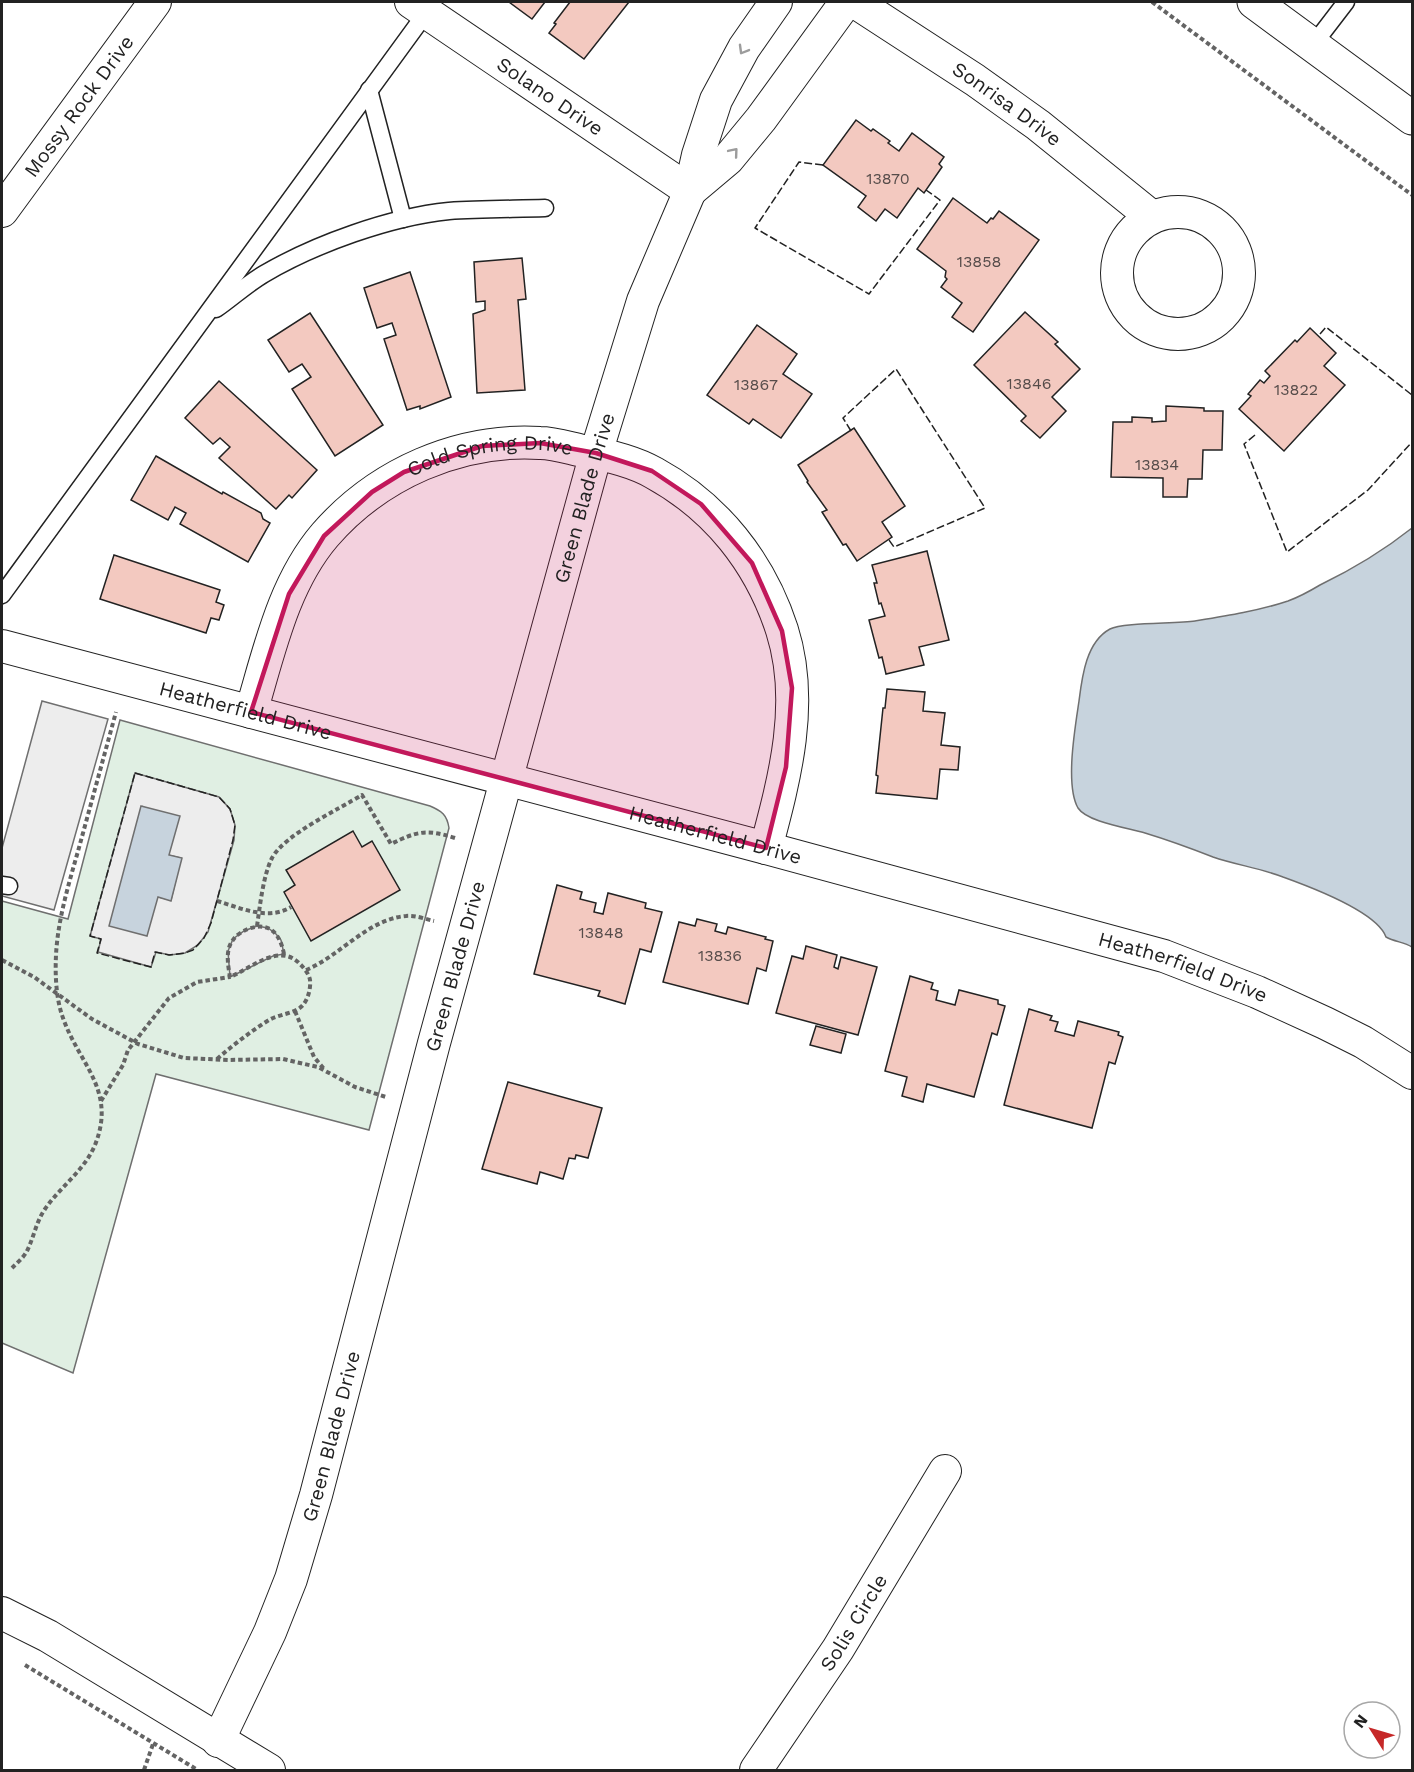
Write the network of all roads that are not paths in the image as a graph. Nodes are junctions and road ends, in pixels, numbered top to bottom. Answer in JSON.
{"nodes":[{"id":1,"x":155,"y":2,"type":"edge"},
{"id":2,"x":776,"y":2,"type":"edge"},
{"id":3,"x":846,"y":2,"type":"edge"},
{"id":4,"x":855,"y":2,"type":"edge"},
{"id":5,"x":1254,"y":2,"type":"edge"},
{"id":6,"x":1346,"y":2,"type":"edge"},
{"id":7,"x":419,"y":7,"type":"edge"},
{"id":8,"x":1313,"y":45,"type":"junction"},
{"id":9,"x":369,"y":90,"type":"junction"},
{"id":10,"x":1413,"y":118,"type":"edge"},
{"id":11,"x":690,"y":191,"type":"junction"},
{"id":12,"x":544,"y":208,"type":"dead end"},
{"id":13,"x":2,"y":210,"type":"edge"},
{"id":14,"x":1152,"y":217,"type":"dead end"},
{"id":15,"x":403,"y":219,"type":"junction"},
{"id":16,"x":201,"y":321,"type":"junction"},
{"id":17,"x":596,"y":453,"type":"junction"},
{"id":18,"x":2,"y":595,"type":"edge"},
{"id":19,"x":2,"y":646,"type":"edge"},
{"id":20,"x":251,"y":712,"type":"junction"},
{"id":21,"x":507,"y":780,"type":"junction"},
{"id":22,"x":766,"y":848,"type":"junction"},
{"id":23,"x":1413,"y":1073,"type":"edge"},
{"id":24,"x":945,"y":1471,"type":"dead end"},
{"id":25,"x":2,"y":1613,"type":"edge"},
{"id":26,"x":218,"y":1741,"type":"junction"},
{"id":27,"x":269,"y":1770,"type":"edge"},
{"id":28,"x":756,"y":1770,"type":"edge"}],
"edges":[{"from":1,"to":13,"type":"street","name":"Mossy Rock Drive"},
{"from":2,"to":11,"type":"street","name":"Green Blade Drive","one_way":true},
{"from":11,"to":3,"type":"street","name":"Green Blade Drive","one_way":true},
{"from":4,"to":14,"type":"street","name":"Sonrisa Drive"},
{"from":5,"to":8,"type":"main road"},
{"from":6,"to":8,"type":"lane"},
{"from":7,"to":9,"type":"lane"},
{"from":7,"to":11,"type":"street","name":"Solano Drive"},
{"from":8,"to":10,"type":"main road"},
{"from":9,"to":15,"type":"lane"},
{"from":9,"to":16,"type":"lane"},
{"from":11,"to":17,"type":"street","name":"Green Blade Drive"},
{"from":12,"to":15,"type":"lane"},
{"from":15,"to":16,"type":"lane"},
{"from":16,"to":18,"type":"lane"},
{"from":17,"to":20,"type":"street","name":"Cold Spring Drive"},
{"from":17,"to":21,"type":"street","name":"Green Blade Drive"},
{"from":17,"to":22,"type":"street","name":"Cold Spring Drive"},
{"from":19,"to":20,"type":"street","name":"Heatherfield Drive"},
{"from":20,"to":21,"type":"street","name":"Heatherfield Drive"},
{"from":21,"to":22,"type":"street","name":"Heatherfield Drive"},
{"from":21,"to":26,"type":"street","name":"Green Blade Drive"},
{"from":22,"to":23,"type":"street","name":"Heatherfield Drive"},
{"from":24,"to":28,"type":"street","name":"Solis Circle"},
{"from":25,"to":26,"type":"street"},
{"from":26,"to":27,"type":"street"}]}
